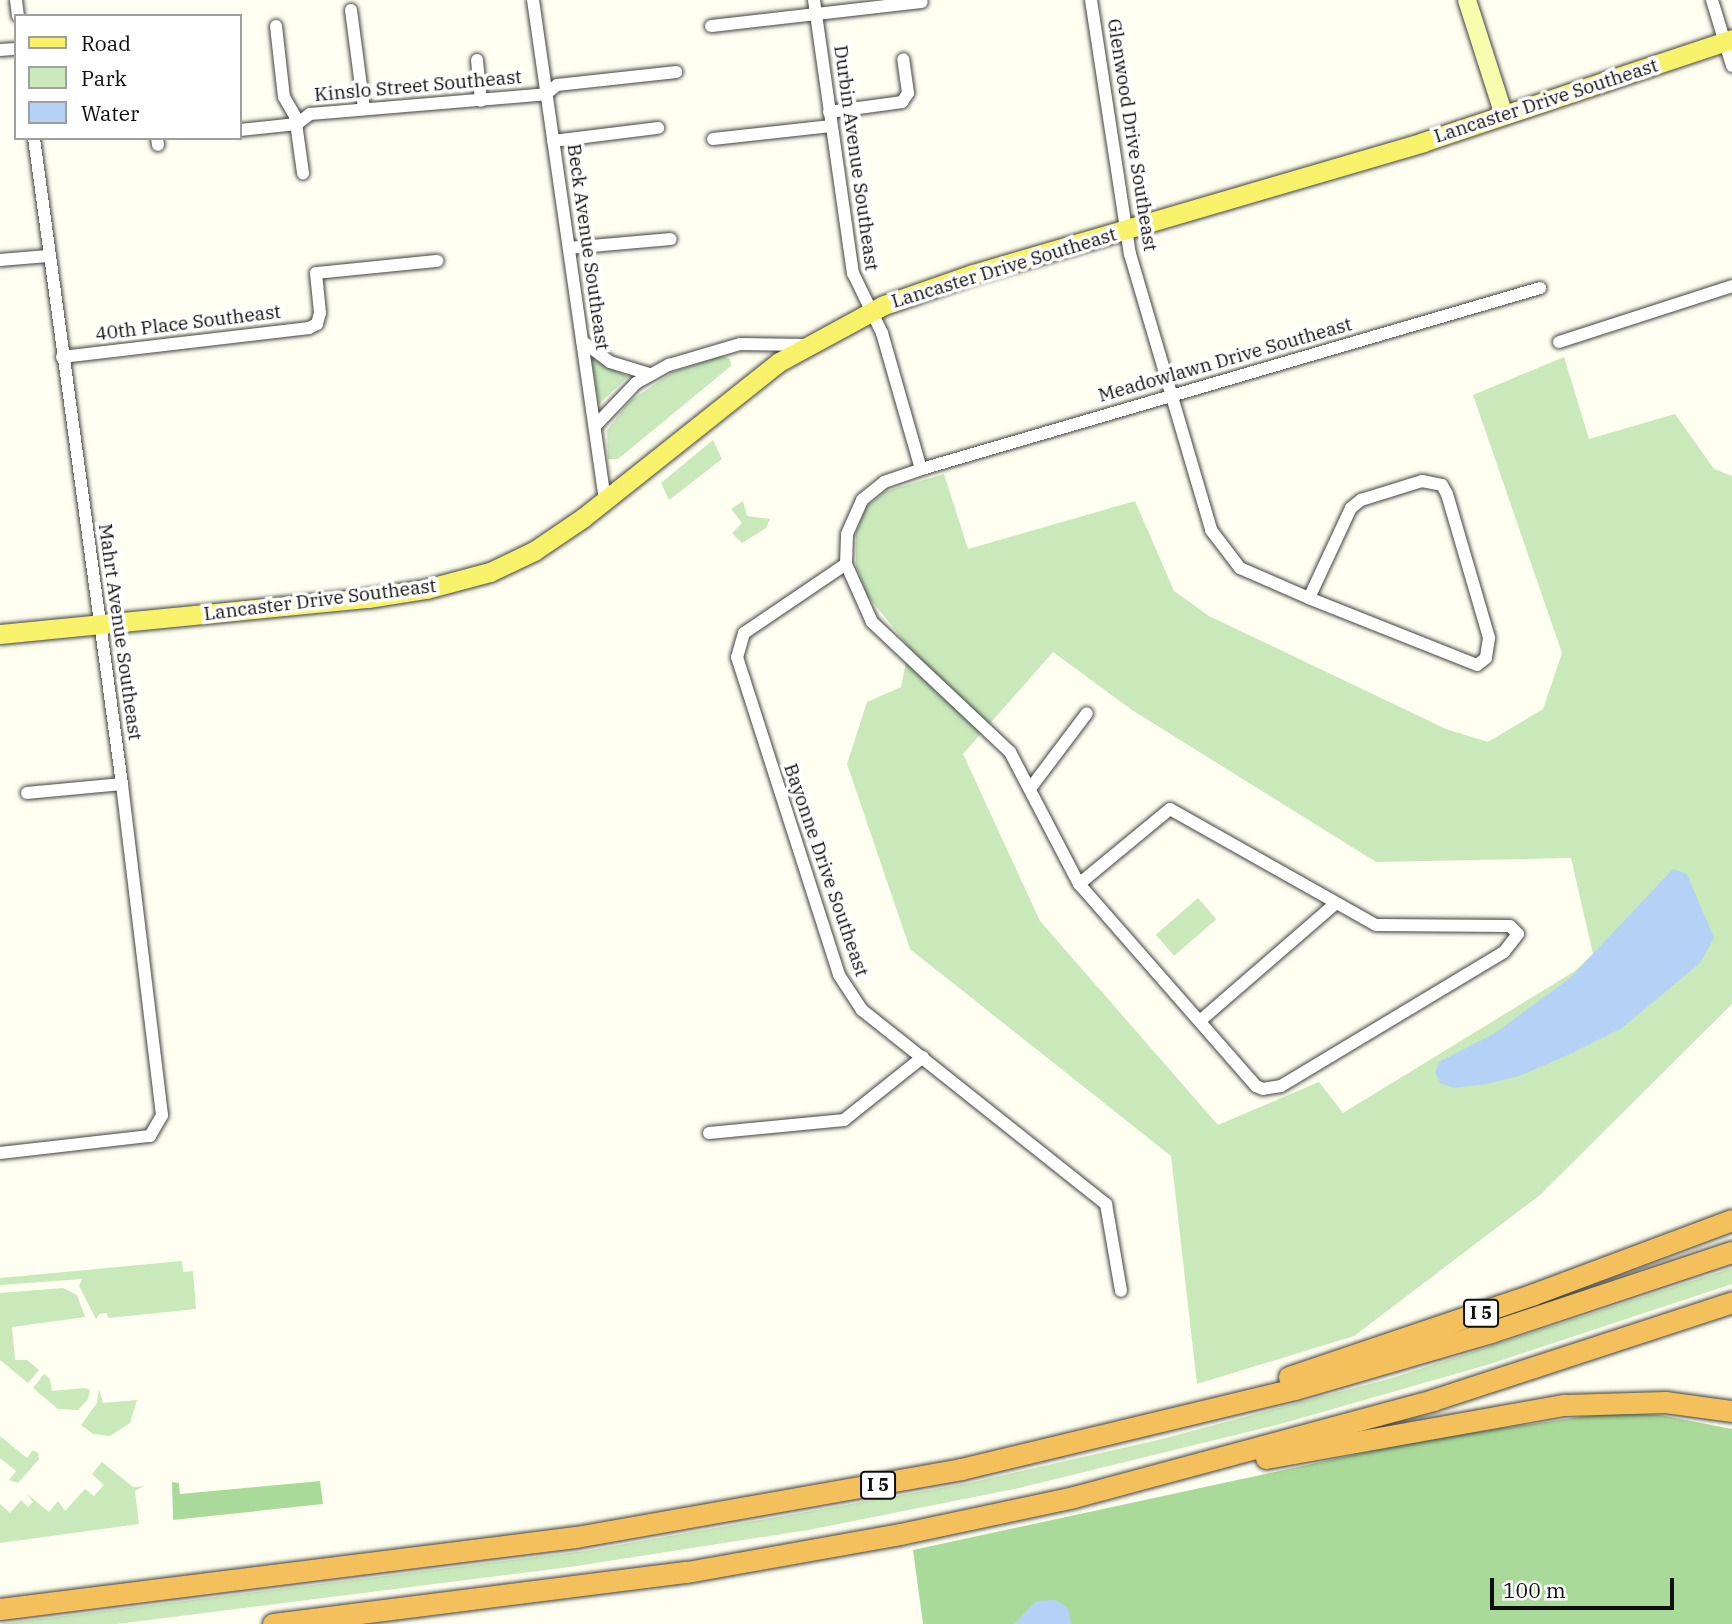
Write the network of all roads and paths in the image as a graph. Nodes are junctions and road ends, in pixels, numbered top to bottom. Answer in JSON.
{"nodes":[{"id":1,"x":533,"y":0,"type":"edge"},
{"id":2,"x":814,"y":0,"type":"edge"},
{"id":3,"x":1091,"y":0,"type":"edge"},
{"id":4,"x":1467,"y":0,"type":"edge"},
{"id":5,"x":1712,"y":0,"type":"edge"},
{"id":6,"x":922,"y":2,"type":"dead end"},
{"id":7,"x":351,"y":10,"type":"dead end"},
{"id":8,"x":816,"y":14,"type":"junction"},
{"id":9,"x":276,"y":26,"type":"dead end"},
{"id":10,"x":711,"y":26,"type":"dead end"},
{"id":11,"x":1728,"y":40,"type":"edge"},
{"id":12,"x":904,"y":59,"type":"dead end"},
{"id":13,"x":477,"y":60,"type":"dead end"},
{"id":14,"x":1732,"y":66,"type":"edge"},
{"id":15,"x":676,"y":72,"type":"dead end"},
{"id":16,"x":546,"y":94,"type":"junction"},
{"id":17,"x":481,"y":101,"type":"junction"},
{"id":18,"x":364,"y":109,"type":"junction"},
{"id":19,"x":829,"y":112,"type":"junction"},
{"id":20,"x":1504,"y":115,"type":"junction"},
{"id":21,"x":297,"y":124,"type":"junction"},
{"id":22,"x":831,"y":126,"type":"junction"},
{"id":23,"x":658,"y":128,"type":"dead end"},
{"id":24,"x":242,"y":130,"type":"edge"},
{"id":25,"x":713,"y":139,"type":"dead end"},
{"id":26,"x":34,"y":140,"type":"edge"},
{"id":27,"x":553,"y":141,"type":"junction"},
{"id":28,"x":303,"y":173,"type":"dead end"},
{"id":29,"x":1125,"y":231,"type":"junction"},
{"id":30,"x":671,"y":239,"type":"dead end"},
{"id":31,"x":569,"y":248,"type":"junction"},
{"id":32,"x":48,"y":256,"type":"junction"},
{"id":33,"x":0,"y":260,"type":"edge"},
{"id":34,"x":437,"y":261,"type":"dead end"},
{"id":35,"x":1732,"y":286,"type":"edge"},
{"id":36,"x":1540,"y":288,"type":"dead end"},
{"id":37,"x":870,"y":312,"type":"junction"},
{"id":38,"x":582,"y":341,"type":"junction"},
{"id":39,"x":1559,"y":342,"type":"dead end"},
{"id":40,"x":805,"y":345,"type":"junction"},
{"id":41,"x":62,"y":357,"type":"junction"},
{"id":42,"x":649,"y":374,"type":"junction"},
{"id":43,"x":1171,"y":396,"type":"junction"},
{"id":44,"x":595,"y":426,"type":"junction"},
{"id":45,"x":921,"y":469,"type":"junction"},
{"id":46,"x":606,"y":500,"type":"junction"},
{"id":47,"x":846,"y":564,"type":"junction"},
{"id":48,"x":1309,"y":598,"type":"junction"},
{"id":49,"x":97,"y":625,"type":"junction"},
{"id":50,"x":0,"y":634,"type":"edge"},
{"id":51,"x":1087,"y":713,"type":"dead end"},
{"id":52,"x":122,"y":783,"type":"junction"},
{"id":53,"x":1032,"y":786,"type":"junction"},
{"id":54,"x":27,"y":793,"type":"dead end"},
{"id":55,"x":1079,"y":884,"type":"junction"},
{"id":56,"x":1335,"y":904,"type":"junction"},
{"id":57,"x":1200,"y":1020,"type":"junction"},
{"id":58,"x":923,"y":1056,"type":"junction"},
{"id":59,"x":709,"y":1133,"type":"dead end"},
{"id":60,"x":0,"y":1153,"type":"edge"},
{"id":61,"x":1732,"y":1220,"type":"edge"},
{"id":62,"x":1732,"y":1252,"type":"edge"},
{"id":63,"x":1121,"y":1291,"type":"dead end"},
{"id":64,"x":1732,"y":1302,"type":"edge"},
{"id":65,"x":1229,"y":1403,"type":"junction"},
{"id":66,"x":1732,"y":1410,"type":"edge"},
{"id":67,"x":1136,"y":1482,"type":"junction"},
{"id":68,"x":0,"y":1609,"type":"edge"},
{"id":69,"x":273,"y":1624,"type":"edge"}],
"edges":[{"from":1,"to":16,"type":"street","name":"Beck Avenue Southeast"},
{"from":2,"to":8,"type":"street","name":"Durbin Avenue Southeast"},
{"from":3,"to":29,"type":"street","name":"Glenwood Drive Southeast"},
{"from":4,"to":20,"type":"street"},
{"from":5,"to":11,"type":"street"},
{"from":6,"to":8,"type":"street"},
{"from":7,"to":18,"type":"street"},
{"from":8,"to":10,"type":"street"},
{"from":8,"to":19,"type":"street","name":"Durbin Avenue Southeast"},
{"from":9,"to":21,"type":"street"},
{"from":11,"to":14,"type":"street"},
{"from":11,"to":20,"type":"main road","name":"Lancaster Drive Southeast"},
{"from":12,"to":19,"type":"street"},
{"from":13,"to":17,"type":"street"},
{"from":15,"to":16,"type":"street","name":"Kinslo Street Southeast"},
{"from":16,"to":17,"type":"street","name":"Kinslo Street Southeast"},
{"from":16,"to":27,"type":"street","name":"Beck Avenue Southeast"},
{"from":17,"to":18,"type":"street","name":"Kinslo Street Southeast"},
{"from":18,"to":21,"type":"street","name":"Kinslo Street Southeast"},
{"from":19,"to":22,"type":"street","name":"Durbin Avenue Southeast"},
{"from":20,"to":29,"type":"main road","name":"Lancaster Drive Southeast"},
{"from":21,"to":24,"type":"street","name":"Kinslo Street Southeast"},
{"from":21,"to":28,"type":"street"},
{"from":22,"to":25,"type":"street"},
{"from":22,"to":37,"type":"street","name":"Durbin Avenue Southeast"},
{"from":23,"to":27,"type":"street"},
{"from":26,"to":32,"type":"street","name":"Mahrt Avenue Southeast"},
{"from":27,"to":31,"type":"street","name":"Beck Avenue Southeast"},
{"from":29,"to":37,"type":"main road","name":"Lancaster Drive Southeast"},
{"from":29,"to":43,"type":"street","name":"Glenwood Drive Southeast"},
{"from":30,"to":31,"type":"street"},
{"from":31,"to":38,"type":"street","name":"Beck Avenue Southeast"},
{"from":32,"to":33,"type":"street"},
{"from":32,"to":41,"type":"street","name":"Mahrt Avenue Southeast"},
{"from":34,"to":41,"type":"street","name":"40th Place Southeast"},
{"from":35,"to":39,"type":"street"},
{"from":36,"to":43,"type":"street","name":"Meadowlawn Drive Southeast"},
{"from":37,"to":40,"type":"main road","name":"Lancaster Drive Southeast"},
{"from":37,"to":45,"type":"street","name":"Durbin Avenue Southeast"},
{"from":38,"to":42,"type":"street"},
{"from":38,"to":44,"type":"street","name":"Beck Avenue Southeast"},
{"from":40,"to":42,"type":"street"},
{"from":40,"to":46,"type":"main road","name":"Lancaster Drive Southeast"},
{"from":41,"to":49,"type":"street","name":"Mahrt Avenue Southeast"},
{"from":42,"to":44,"type":"street"},
{"from":43,"to":45,"type":"street","name":"Meadowlawn Drive Southeast"},
{"from":43,"to":48,"type":"street","name":"Glenwood Drive Southeast"},
{"from":44,"to":46,"type":"street","name":"Beck Avenue Southeast"},
{"from":45,"to":47,"type":"street"},
{"from":46,"to":49,"type":"main road","name":"Lancaster Drive Southeast"},
{"from":47,"to":53,"type":"street"},
{"from":47,"to":58,"type":"street","name":"Bayonne Drive Southeast"},
{"from":48,"to":48,"type":"street","name":"Glenwood Drive Southeast"},
{"from":49,"to":50,"type":"main road","name":"Lancaster Drive Southeast"},
{"from":49,"to":52,"type":"street","name":"Mahrt Avenue Southeast"},
{"from":51,"to":53,"type":"street"},
{"from":52,"to":54,"type":"street"},
{"from":52,"to":60,"type":"street","name":"Mahrt Avenue Southeast"},
{"from":53,"to":55,"type":"street"},
{"from":55,"to":56,"type":"street"},
{"from":55,"to":57,"type":"street"},
{"from":56,"to":57,"type":"street"},
{"from":56,"to":57,"type":"street"},
{"from":58,"to":59,"type":"street"},
{"from":58,"to":63,"type":"street","name":"Bayonne Drive Southeast"},
{"from":61,"to":65,"type":"highway","number":"I 5"},
{"from":62,"to":65,"type":"highway","number":"I 5"},
{"from":64,"to":67,"type":"highway"},
{"from":65,"to":68,"type":"highway","number":"I 5"},
{"from":66,"to":67,"type":"highway"},
{"from":67,"to":69,"type":"highway"}]}
